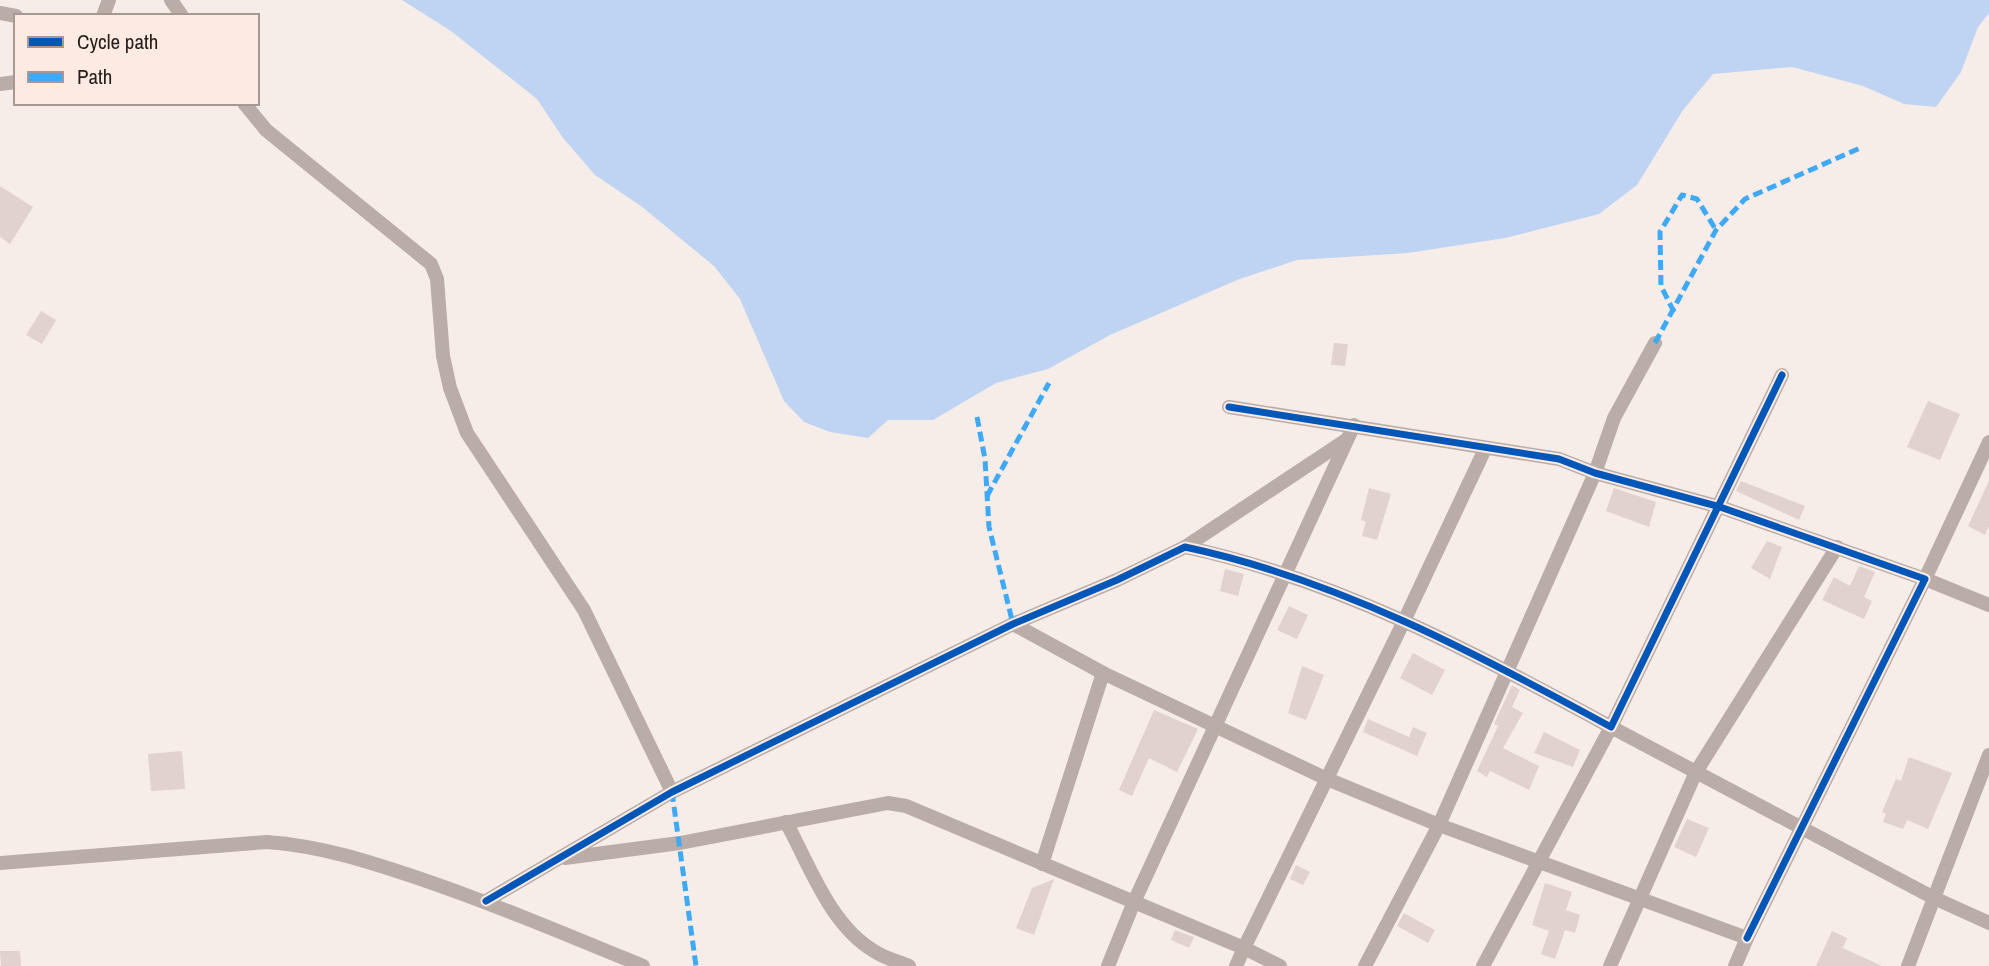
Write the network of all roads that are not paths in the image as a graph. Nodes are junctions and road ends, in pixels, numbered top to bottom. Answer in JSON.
{"nodes":[{"id":1,"x":246,"y":105,"type":"edge"},
{"id":2,"x":1655,"y":343,"type":"dead end"},
{"id":3,"x":1782,"y":375,"type":"dead end"},
{"id":4,"x":1229,"y":407,"type":"dead end"},
{"id":5,"x":1354,"y":425,"type":"junction"},
{"id":6,"x":1346,"y":440,"type":"junction"},
{"id":7,"x":1989,"y":442,"type":"edge"},
{"id":8,"x":1485,"y":449,"type":"junction"},
{"id":9,"x":1595,"y":473,"type":"junction"},
{"id":10,"x":1720,"y":507,"type":"junction"},
{"id":11,"x":1185,"y":547,"type":"junction"},
{"id":12,"x":1837,"y":547,"type":"junction"},
{"id":13,"x":1286,"y":574,"type":"junction"},
{"id":14,"x":1925,"y":579,"type":"junction"},
{"id":15,"x":1989,"y":605,"type":"edge"},
{"id":16,"x":1405,"y":621,"type":"junction"},
{"id":17,"x":1013,"y":624,"type":"junction"},
{"id":18,"x":1509,"y":671,"type":"junction"},
{"id":19,"x":1103,"y":673,"type":"junction"},
{"id":20,"x":1215,"y":726,"type":"junction"},
{"id":21,"x":1611,"y":727,"type":"junction"},
{"id":22,"x":1989,"y":755,"type":"edge"},
{"id":23,"x":1696,"y":772,"type":"junction"},
{"id":24,"x":1327,"y":779,"type":"junction"},
{"id":25,"x":672,"y":792,"type":"junction"},
{"id":26,"x":786,"y":822,"type":"junction"},
{"id":27,"x":1439,"y":825,"type":"junction"},
{"id":28,"x":1800,"y":827,"type":"junction"},
{"id":29,"x":559,"y":858,"type":"junction"},
{"id":30,"x":1539,"y":862,"type":"junction"},
{"id":31,"x":0,"y":863,"type":"edge"},
{"id":32,"x":1042,"y":864,"type":"junction"},
{"id":33,"x":1934,"y":898,"type":"junction"},
{"id":34,"x":1640,"y":899,"type":"junction"},
{"id":35,"x":486,"y":901,"type":"junction"},
{"id":36,"x":1134,"y":902,"type":"junction"},
{"id":37,"x":1989,"y":923,"type":"edge"},
{"id":38,"x":1747,"y":938,"type":"junction"},
{"id":39,"x":1244,"y":948,"type":"junction"},
{"id":40,"x":643,"y":966,"type":"edge"},
{"id":41,"x":909,"y":966,"type":"edge"},
{"id":42,"x":1108,"y":966,"type":"edge"},
{"id":43,"x":1236,"y":966,"type":"edge"},
{"id":44,"x":1280,"y":966,"type":"edge"},
{"id":45,"x":1365,"y":966,"type":"edge"},
{"id":46,"x":1483,"y":966,"type":"edge"},
{"id":47,"x":1610,"y":966,"type":"edge"},
{"id":48,"x":1735,"y":966,"type":"edge"},
{"id":49,"x":1908,"y":966,"type":"edge"}],
"edges":[{"from":1,"to":25,"type":"street"},
{"from":2,"to":9,"type":"street"},
{"from":3,"to":10,"type":"street"},
{"from":4,"to":5,"type":"street"},
{"from":5,"to":6,"type":"street"},
{"from":5,"to":8,"type":"street"},
{"from":6,"to":11,"type":"street"},
{"from":6,"to":13,"type":"street"},
{"from":7,"to":14,"type":"street"},
{"from":8,"to":9,"type":"street"},
{"from":8,"to":16,"type":"street"},
{"from":9,"to":10,"type":"street"},
{"from":9,"to":18,"type":"street"},
{"from":10,"to":12,"type":"street"},
{"from":10,"to":21,"type":"street"},
{"from":11,"to":13,"type":"street"},
{"from":11,"to":17,"type":"street"},
{"from":12,"to":14,"type":"street"},
{"from":12,"to":23,"type":"street"},
{"from":13,"to":16,"type":"street"},
{"from":13,"to":20,"type":"street"},
{"from":14,"to":15,"type":"street"},
{"from":14,"to":28,"type":"street"},
{"from":16,"to":18,"type":"street"},
{"from":16,"to":24,"type":"street"},
{"from":17,"to":19,"type":"street"},
{"from":17,"to":25,"type":"street"},
{"from":18,"to":21,"type":"street"},
{"from":18,"to":27,"type":"street"},
{"from":19,"to":20,"type":"street"},
{"from":19,"to":32,"type":"street"},
{"from":20,"to":24,"type":"street"},
{"from":20,"to":36,"type":"street"},
{"from":21,"to":23,"type":"street"},
{"from":21,"to":30,"type":"street"},
{"from":22,"to":33,"type":"street"},
{"from":23,"to":28,"type":"street"},
{"from":23,"to":34,"type":"street"},
{"from":24,"to":27,"type":"street"},
{"from":24,"to":39,"type":"street"},
{"from":25,"to":29,"type":"street"},
{"from":26,"to":29,"type":"street"},
{"from":26,"to":32,"type":"street"},
{"from":26,"to":41,"type":"street"},
{"from":27,"to":30,"type":"street"},
{"from":27,"to":45,"type":"street"},
{"from":28,"to":33,"type":"street"},
{"from":28,"to":38,"type":"street"},
{"from":29,"to":35,"type":"street"},
{"from":30,"to":34,"type":"street"},
{"from":30,"to":46,"type":"street"},
{"from":31,"to":35,"type":"street"},
{"from":32,"to":36,"type":"street"},
{"from":33,"to":37,"type":"street"},
{"from":33,"to":49,"type":"street"},
{"from":34,"to":38,"type":"street"},
{"from":34,"to":47,"type":"street"},
{"from":35,"to":40,"type":"street"},
{"from":36,"to":39,"type":"street"},
{"from":36,"to":42,"type":"street"},
{"from":38,"to":48,"type":"street"},
{"from":39,"to":43,"type":"street"},
{"from":39,"to":44,"type":"street"}]}
